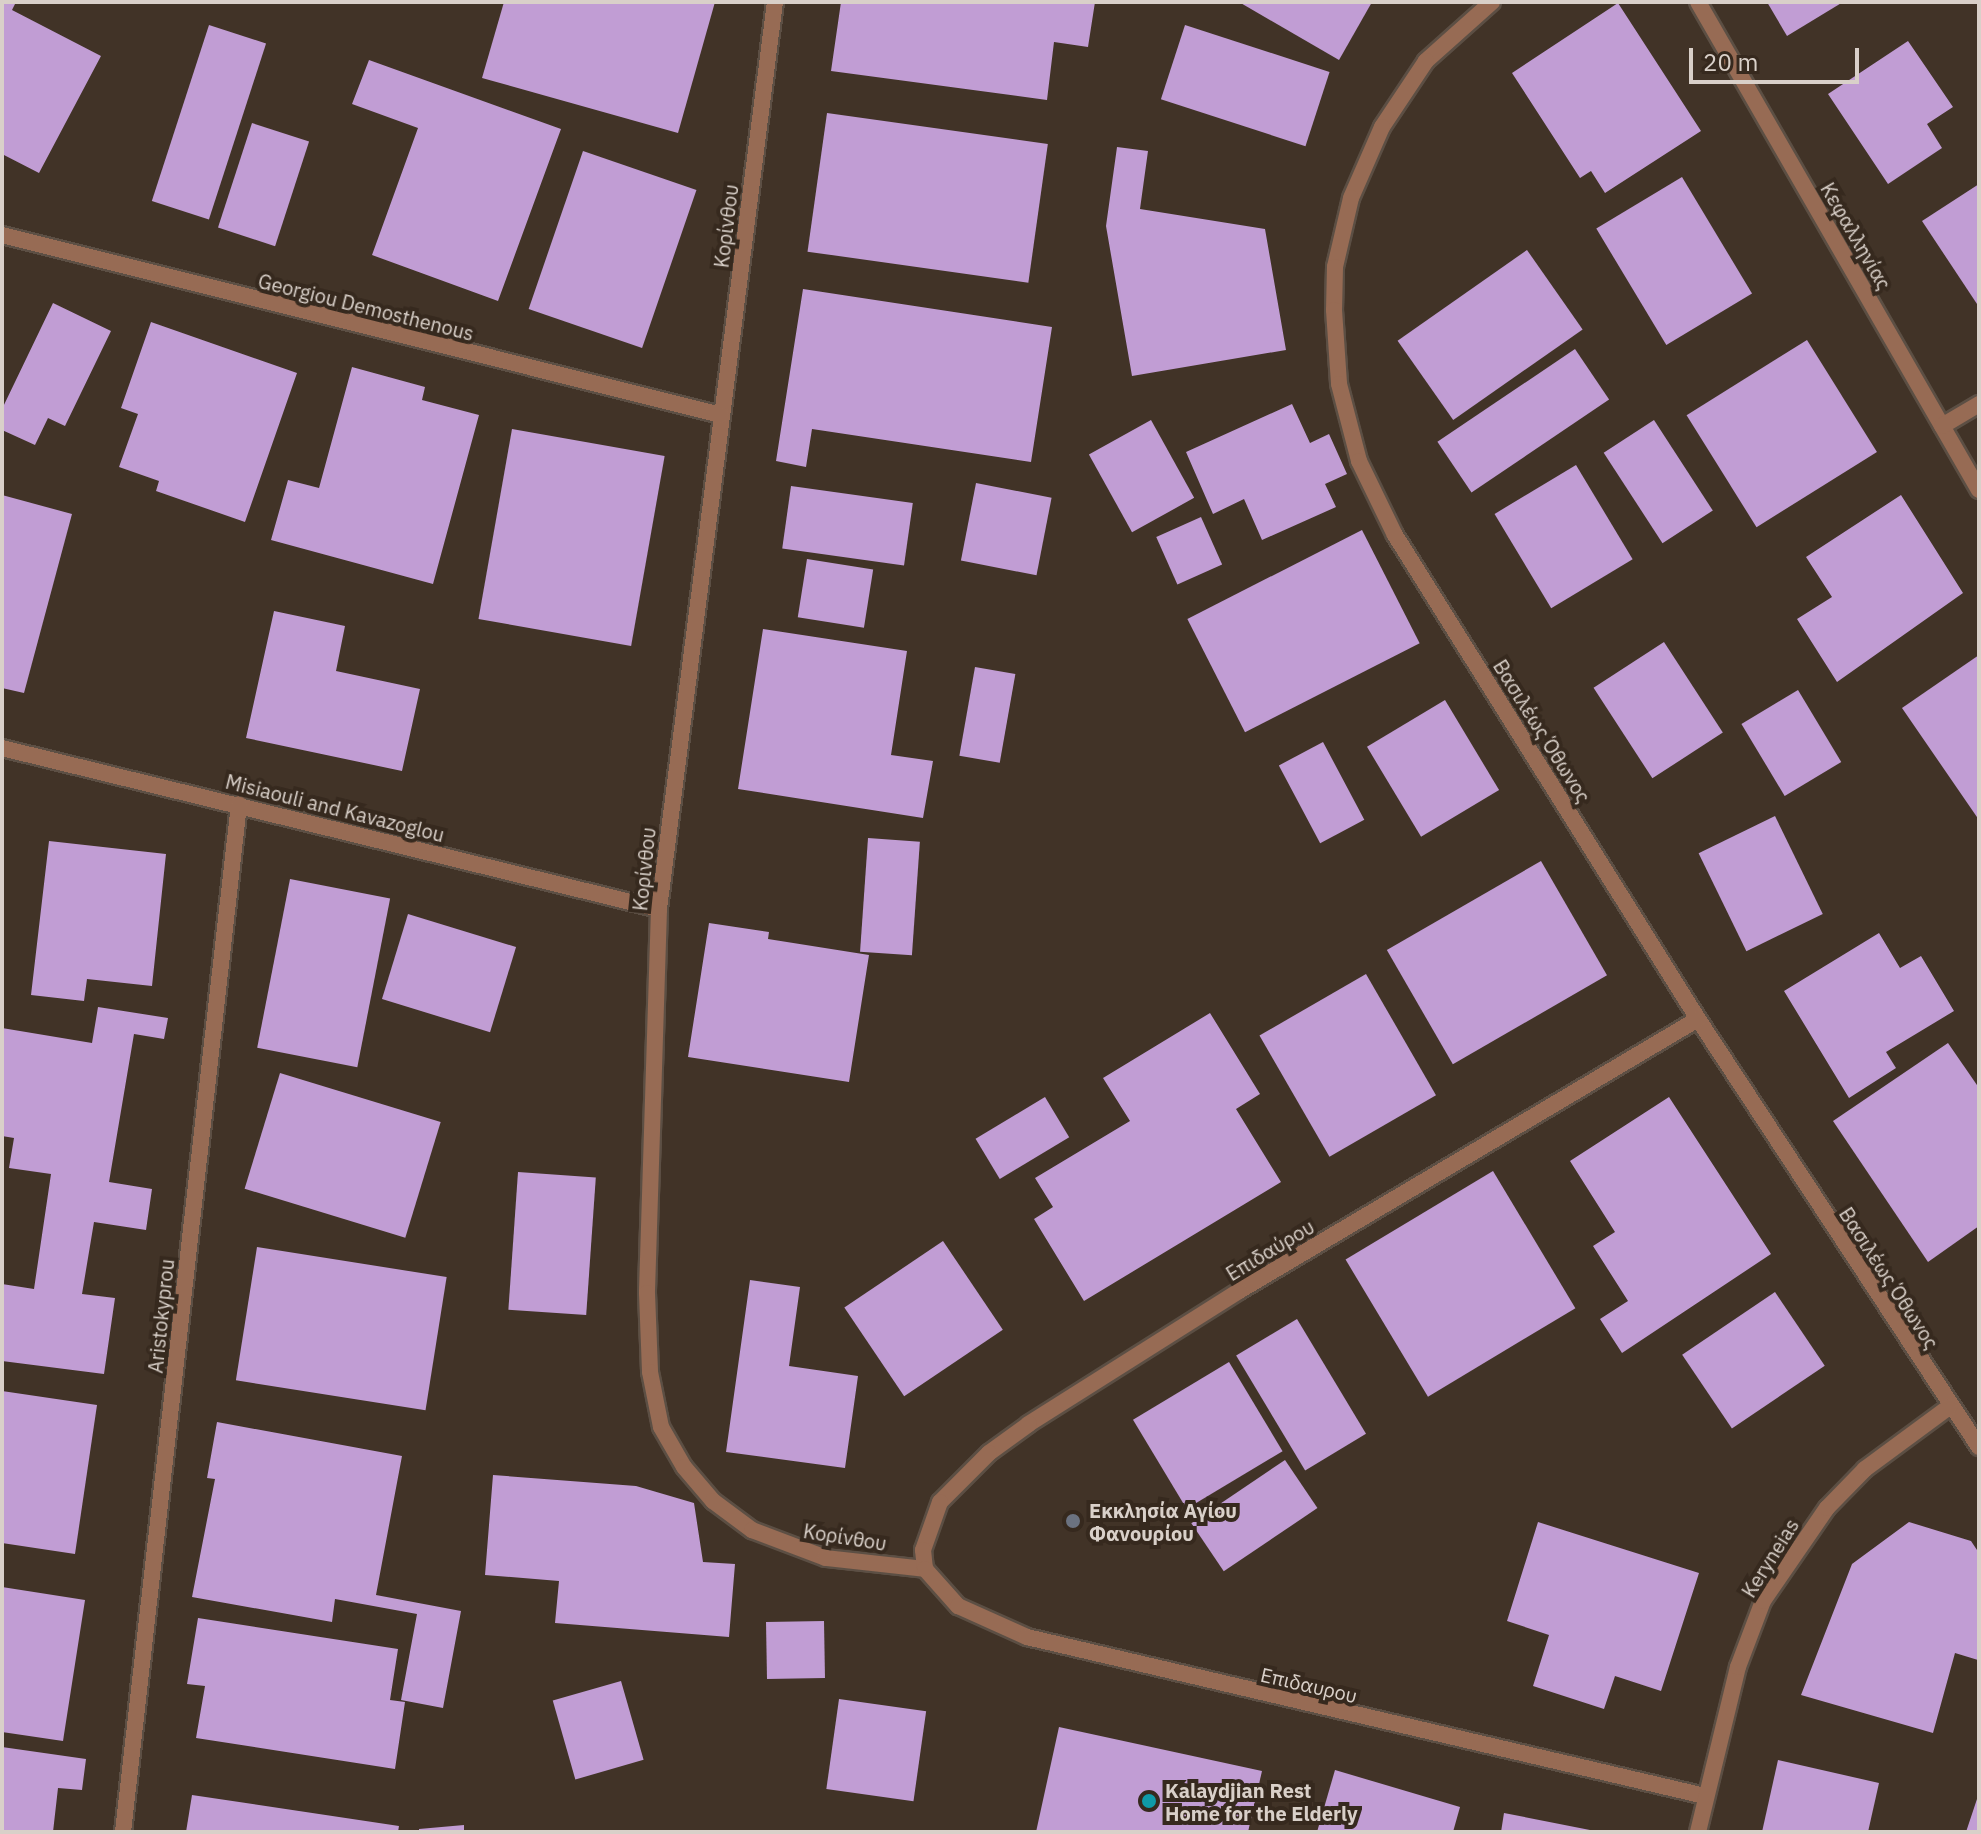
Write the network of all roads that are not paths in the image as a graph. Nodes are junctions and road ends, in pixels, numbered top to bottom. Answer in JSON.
{"nodes":[{"id":1,"x":775,"y":2,"type":"edge"},
{"id":2,"x":1492,"y":2,"type":"edge"},
{"id":3,"x":1698,"y":2,"type":"edge"},
{"id":4,"x":2,"y":235,"type":"edge"},
{"id":5,"x":1979,"y":404,"type":"edge"},
{"id":6,"x":721,"y":415,"type":"junction"},
{"id":7,"x":1942,"y":426,"type":"junction"},
{"id":8,"x":1979,"y":490,"type":"edge"},
{"id":9,"x":2,"y":748,"type":"edge"},
{"id":10,"x":239,"y":805,"type":"junction"},
{"id":11,"x":659,"y":909,"type":"junction"},
{"id":12,"x":1698,"y":1019,"type":"junction"},
{"id":13,"x":1949,"y":1407,"type":"junction"},
{"id":14,"x":1979,"y":1447,"type":"edge"},
{"id":15,"x":925,"y":1569,"type":"junction"},
{"id":16,"x":1705,"y":1796,"type":"junction"},
{"id":17,"x":123,"y":1832,"type":"edge"},
{"id":18,"x":1698,"y":1832,"type":"edge"}],
"edges":[{"from":1,"to":6,"type":"street","name":"Κορίνθου"},
{"from":2,"to":12,"type":"street","name":"Βασιλέως Όθωνος"},
{"from":3,"to":7,"type":"street","name":"Κεφαλληνίας"},
{"from":4,"to":6,"type":"street","name":"Georgiou Demosthenous"},
{"from":5,"to":7,"type":"street"},
{"from":6,"to":11,"type":"street","name":"Κορίνθου"},
{"from":7,"to":8,"type":"street","name":"Κεφαλληνίας"},
{"from":9,"to":10,"type":"street","name":"Misiaouli and Kavazoglou"},
{"from":10,"to":11,"type":"street","name":"Misiaouli and Kavazoglou"},
{"from":10,"to":17,"type":"street","name":"Aristokyprou"},
{"from":11,"to":15,"type":"street","name":"Κορίνθου"},
{"from":12,"to":13,"type":"street","name":"Βασιλέως Όθωνος"},
{"from":12,"to":15,"type":"street","name":"Επιδαύρου"},
{"from":13,"to":14,"type":"street","name":"Βασιλέως Όθωνος"},
{"from":13,"to":16,"type":"street","name":"Keryneias"},
{"from":15,"to":16,"type":"street","name":"Επιδαυρου"},
{"from":16,"to":18,"type":"street","name":"Keryneias"}]}
